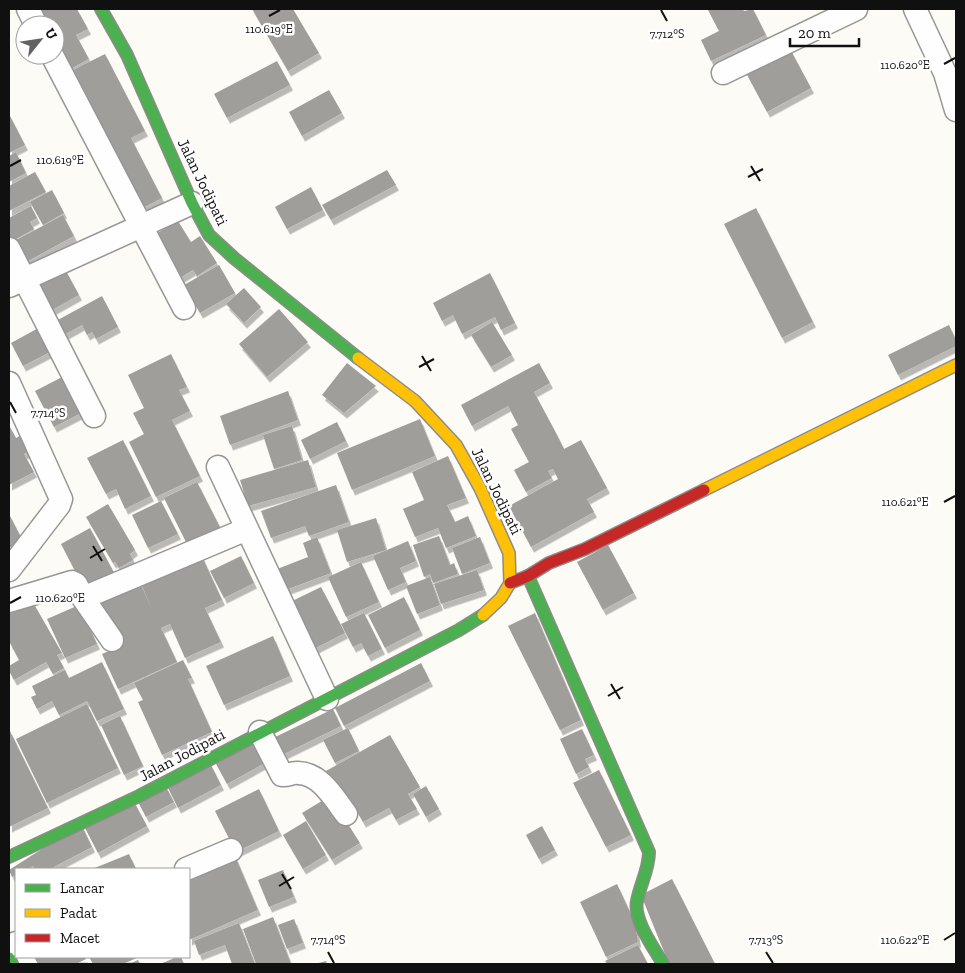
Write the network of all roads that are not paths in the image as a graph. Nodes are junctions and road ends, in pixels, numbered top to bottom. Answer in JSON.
{"nodes":[{"id":1,"x":101,"y":9,"type":"edge"},
{"id":2,"x":856,"y":9,"type":"edge"},
{"id":3,"x":915,"y":9,"type":"edge"},
{"id":4,"x":57,"y":65,"type":"edge"},
{"id":5,"x":723,"y":73,"type":"dead end"},
{"id":6,"x":956,"y":110,"type":"edge"},
{"id":7,"x":192,"y":203,"type":"junction"},
{"id":8,"x":142,"y":226,"type":"junction"},
{"id":9,"x":9,"y":249,"type":"edge"},
{"id":10,"x":17,"y":283,"type":"edge"},
{"id":11,"x":184,"y":308,"type":"dead end"},
{"id":12,"x":956,"y":365,"type":"edge"},
{"id":13,"x":9,"y":383,"type":"edge"},
{"id":14,"x":94,"y":416,"type":"dead end"},
{"id":15,"x":218,"y":467,"type":"dead end"},
{"id":16,"x":246,"y":529,"type":"junction"},
{"id":17,"x":9,"y":570,"type":"edge"},
{"id":18,"x":528,"y":576,"type":"junction"},
{"id":19,"x":510,"y":583,"type":"junction"},
{"id":20,"x":83,"y":598,"type":"junction"},
{"id":21,"x":9,"y":601,"type":"edge"},
{"id":22,"x":112,"y":640,"type":"dead end"},
{"id":23,"x":327,"y":699,"type":"junction"},
{"id":24,"x":260,"y":732,"type":"junction"},
{"id":25,"x":346,"y":814,"type":"dead end"},
{"id":26,"x":231,"y":850,"type":"dead end"},
{"id":27,"x":9,"y":857,"type":"edge"},
{"id":28,"x":188,"y":868,"type":"edge"},
{"id":29,"x":9,"y":958,"type":"edge"},
{"id":30,"x":12,"y":964,"type":"edge"},
{"id":31,"x":663,"y":964,"type":"edge"}],
"edges":[{"from":1,"to":7,"type":"street","name":"Jalan Jodipati"},
{"from":2,"to":5,"type":"street"},
{"from":3,"to":6,"type":"street"},
{"from":4,"to":8,"type":"street"},
{"from":7,"to":8,"type":"street"},
{"from":7,"to":19,"type":"street","name":"Jalan Jodipati"},
{"from":8,"to":10,"type":"street"},
{"from":8,"to":11,"type":"street"},
{"from":9,"to":10,"type":"street"},
{"from":10,"to":14,"type":"street"},
{"from":12,"to":18,"type":"street"},
{"from":13,"to":17,"type":"street"},
{"from":15,"to":16,"type":"street"},
{"from":16,"to":20,"type":"street"},
{"from":16,"to":23,"type":"street"},
{"from":18,"to":19,"type":"street"},
{"from":18,"to":31,"type":"street"},
{"from":19,"to":23,"type":"street","name":"Jalan Jodipati"},
{"from":20,"to":21,"type":"street"},
{"from":20,"to":22,"type":"street"},
{"from":23,"to":24,"type":"street","name":"Jalan Jodipati"},
{"from":24,"to":25,"type":"street"},
{"from":24,"to":27,"type":"street","name":"Jalan Jodipati"},
{"from":26,"to":28,"type":"street"},
{"from":29,"to":30,"type":"street"}]}
